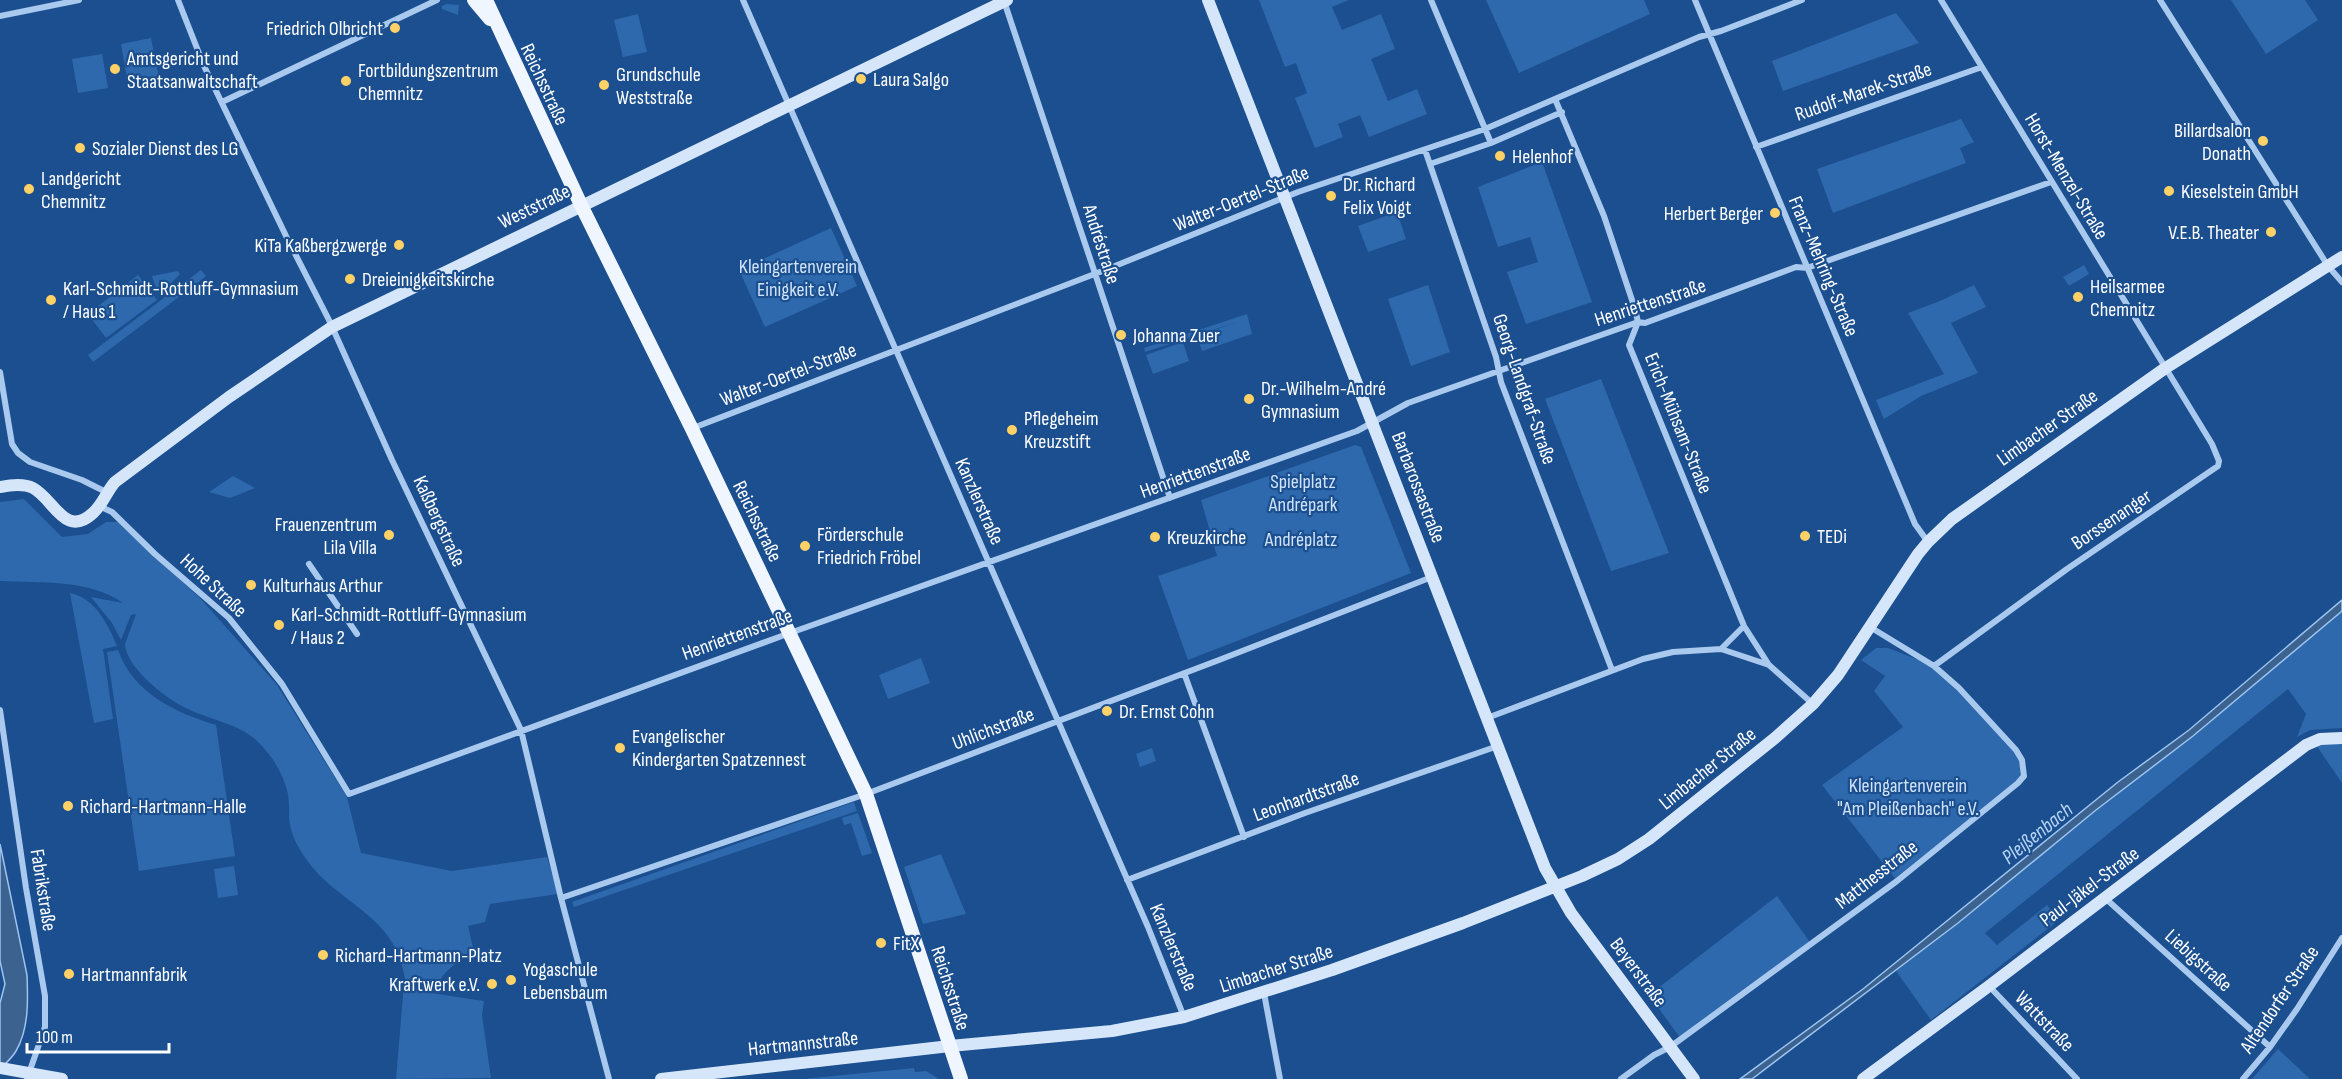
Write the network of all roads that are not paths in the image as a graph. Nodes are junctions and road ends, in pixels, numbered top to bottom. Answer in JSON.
{"nodes":[{"id":1,"x":80,"y":0,"type":"edge"},
{"id":2,"x":178,"y":0,"type":"edge"},
{"id":3,"x":437,"y":0,"type":"edge"},
{"id":4,"x":474,"y":0,"type":"edge"},
{"id":5,"x":486,"y":0,"type":"edge"},
{"id":6,"x":742,"y":0,"type":"edge"},
{"id":7,"x":1005,"y":0,"type":"edge"},
{"id":8,"x":1208,"y":0,"type":"edge"},
{"id":9,"x":1431,"y":0,"type":"edge"},
{"id":10,"x":1695,"y":0,"type":"edge"},
{"id":11,"x":1802,"y":0,"type":"edge"},
{"id":12,"x":1941,"y":0,"type":"edge"},
{"id":13,"x":2160,"y":0,"type":"edge"},
{"id":14,"x":0,"y":16,"type":"edge"},
{"id":15,"x":497,"y":27,"type":"junction"},
{"id":16,"x":1709,"y":34,"type":"junction"},
{"id":17,"x":1982,"y":67,"type":"junction"},
{"id":18,"x":1555,"y":99,"type":"junction"},
{"id":19,"x":222,"y":102,"type":"junction"},
{"id":20,"x":789,"y":106,"type":"junction"},
{"id":21,"x":1562,"y":112,"type":"junction"},
{"id":22,"x":1485,"y":129,"type":"junction"},
{"id":23,"x":1491,"y":144,"type":"junction"},
{"id":24,"x":1756,"y":147,"type":"junction"},
{"id":25,"x":1425,"y":150,"type":"junction"},
{"id":26,"x":1430,"y":164,"type":"junction"},
{"id":27,"x":2051,"y":182,"type":"junction"},
{"id":28,"x":1286,"y":199,"type":"junction"},
{"id":29,"x":581,"y":205,"type":"junction"},
{"id":30,"x":2342,"y":257,"type":"edge"},
{"id":31,"x":2328,"y":266,"type":"junction"},
{"id":32,"x":1807,"y":268,"type":"junction"},
{"id":33,"x":1094,"y":275,"type":"junction"},
{"id":34,"x":2342,"y":282,"type":"edge"},
{"id":35,"x":1638,"y":322,"type":"junction"},
{"id":36,"x":332,"y":327,"type":"junction"},
{"id":37,"x":896,"y":350,"type":"junction"},
{"id":38,"x":2164,"y":369,"type":"junction"},
{"id":39,"x":1499,"y":371,"type":"junction"},
{"id":40,"x":0,"y":372,"type":"edge"},
{"id":41,"x":1372,"y":423,"type":"junction"},
{"id":42,"x":692,"y":429,"type":"junction"},
{"id":43,"x":0,"y":487,"type":"edge"},
{"id":44,"x":106,"y":492,"type":"junction"},
{"id":45,"x":1170,"y":498,"type":"junction"},
{"id":46,"x":99,"y":506,"type":"junction"},
{"id":47,"x":1928,"y":542,"type":"junction"},
{"id":48,"x":989,"y":562,"type":"junction"},
{"id":49,"x":309,"y":564,"type":"dead end"},
{"id":50,"x":1432,"y":577,"type":"junction"},
{"id":51,"x":1744,"y":626,"type":"junction"},
{"id":52,"x":1869,"y":626,"type":"junction"},
{"id":53,"x":790,"y":633,"type":"junction"},
{"id":54,"x":357,"y":634,"type":"dead end"},
{"id":55,"x":1721,"y":649,"type":"junction"},
{"id":56,"x":1769,"y":665,"type":"junction"},
{"id":57,"x":1934,"y":666,"type":"junction"},
{"id":58,"x":1612,"y":670,"type":"junction"},
{"id":59,"x":1184,"y":673,"type":"junction"},
{"id":60,"x":1813,"y":704,"type":"junction"},
{"id":61,"x":0,"y":710,"type":"edge"},
{"id":62,"x":1487,"y":718,"type":"junction"},
{"id":63,"x":1058,"y":721,"type":"junction"},
{"id":64,"x":521,"y":730,"type":"junction"},
{"id":65,"x":2342,"y":738,"type":"edge"},
{"id":66,"x":1498,"y":746,"type":"junction"},
{"id":67,"x":349,"y":794,"type":"joint"},
{"id":68,"x":866,"y":794,"type":"junction"},
{"id":69,"x":1244,"y":837,"type":"junction"},
{"id":70,"x":1127,"y":880,"type":"junction"},
{"id":71,"x":1556,"y":887,"type":"junction"},
{"id":72,"x":561,"y":898,"type":"junction"},
{"id":73,"x":2105,"y":898,"type":"junction"},
{"id":74,"x":2342,"y":938,"type":"edge"},
{"id":75,"x":1989,"y":986,"type":"junction"},
{"id":76,"x":1264,"y":993,"type":"junction"},
{"id":77,"x":1184,"y":1017,"type":"junction"},
{"id":78,"x":950,"y":1046,"type":"junction"},
{"id":79,"x":1670,"y":1047,"type":"junction"},
{"id":80,"x":2270,"y":1047,"type":"junction"},
{"id":81,"x":2,"y":1068,"type":"edge"},
{"id":82,"x":28,"y":1076,"type":"edge"},
{"id":83,"x":62,"y":1079,"type":"edge"},
{"id":84,"x":609,"y":1079,"type":"edge"},
{"id":85,"x":661,"y":1079,"type":"edge"},
{"id":86,"x":961,"y":1079,"type":"edge"},
{"id":87,"x":1280,"y":1079,"type":"edge"},
{"id":88,"x":1621,"y":1079,"type":"edge"},
{"id":89,"x":1695,"y":1079,"type":"edge"},
{"id":90,"x":1863,"y":1079,"type":"edge"},
{"id":91,"x":2077,"y":1079,"type":"edge"},
{"id":92,"x":2243,"y":1079,"type":"edge"}],
"edges":[{"from":1,"to":14,"type":"street"},
{"from":2,"to":19,"type":"street","name":"Kaßbergstraße"},
{"from":3,"to":19,"type":"street"},
{"from":4,"to":15,"type":"main road","name":"Reichsstraße"},
{"from":5,"to":15,"type":"main road","name":"Reichsstraße"},
{"from":6,"to":20,"type":"street","name":"Kanzlerstraße"},
{"from":7,"to":20,"type":"street","name":"Weststraße"},
{"from":7,"to":33,"type":"street","name":"Andréstraße"},
{"from":8,"to":28,"type":"street","name":"Barbarossastraße"},
{"from":9,"to":22,"type":"street"},
{"from":10,"to":16,"type":"street","name":"Franz-Mehring-Straße"},
{"from":11,"to":16,"type":"street","name":"Walter-Oertel-Straße"},
{"from":12,"to":17,"type":"street","name":"Horst-Menzel-Straße"},
{"from":13,"to":31,"type":"street"},
{"from":15,"to":29,"type":"main road","name":"Reichsstraße"},
{"from":16,"to":18,"type":"street","name":"Walter-Oertel-Straße"},
{"from":16,"to":24,"type":"street","name":"Franz-Mehring-Straße"},
{"from":17,"to":24,"type":"street","name":"Rudolf-Marek-Straße"},
{"from":17,"to":27,"type":"street","name":"Horst-Menzel-Straße"},
{"from":18,"to":21,"type":"street"},
{"from":18,"to":22,"type":"street","name":"Walter-Oertel-Straße"},
{"from":19,"to":36,"type":"street","name":"Kaßbergstraße"},
{"from":20,"to":29,"type":"street","name":"Weststraße"},
{"from":20,"to":37,"type":"street","name":"Kanzlerstraße"},
{"from":21,"to":23,"type":"street"},
{"from":21,"to":35,"type":"street"},
{"from":22,"to":23,"type":"street"},
{"from":22,"to":25,"type":"street","name":"Walter-Oertel-Straße"},
{"from":23,"to":26,"type":"street"},
{"from":24,"to":32,"type":"street","name":"Franz-Mehring-Straße"},
{"from":25,"to":26,"type":"street","name":"Georg-Landgraf-Straße"},
{"from":25,"to":28,"type":"street","name":"Walter-Oertel-Straße"},
{"from":26,"to":39,"type":"street","name":"Georg-Landgraf-Straße"},
{"from":27,"to":32,"type":"street","name":"Henriettenstraße"},
{"from":27,"to":38,"type":"street","name":"Horst-Menzel-Straße"},
{"from":28,"to":33,"type":"street","name":"Walter-Oertel-Straße"},
{"from":28,"to":41,"type":"street","name":"Barbarossastraße"},
{"from":29,"to":36,"type":"street","name":"Weststraße"},
{"from":29,"to":42,"type":"main road","name":"Reichsstraße"},
{"from":30,"to":31,"type":"street","name":"Limbacher Straße"},
{"from":31,"to":34,"type":"street"},
{"from":31,"to":38,"type":"street","name":"Limbacher Straße"},
{"from":32,"to":35,"type":"street","name":"Henriettenstraße"},
{"from":32,"to":47,"type":"street","name":"Franz-Mehring-Straße"},
{"from":33,"to":37,"type":"street","name":"Walter-Oertel-Straße"},
{"from":33,"to":45,"type":"street","name":"Andréstraße"},
{"from":35,"to":39,"type":"street","name":"Henriettenstraße"},
{"from":35,"to":51,"type":"street","name":"Erich-Mühsam-Straße"},
{"from":36,"to":44,"type":"street","name":"Weststraße"},
{"from":36,"to":64,"type":"street","name":"Kaßbergstraße"},
{"from":37,"to":42,"type":"street","name":"Walter-Oertel-Straße"},
{"from":37,"to":48,"type":"street","name":"Kanzlerstraße"},
{"from":38,"to":47,"type":"street","name":"Limbacher Straße"},
{"from":38,"to":57,"type":"street","name":"Borssenanger"},
{"from":39,"to":41,"type":"street","name":"Henriettenstraße"},
{"from":39,"to":58,"type":"street","name":"Georg-Landgraf-Straße"},
{"from":40,"to":44,"type":"street"},
{"from":41,"to":45,"type":"street","name":"Henriettenstraße"},
{"from":41,"to":50,"type":"street","name":"Barbarossastraße"},
{"from":42,"to":53,"type":"main road","name":"Reichsstraße"},
{"from":43,"to":46,"type":"street"},
{"from":44,"to":46,"type":"street"},
{"from":45,"to":48,"type":"street","name":"Henriettenstraße"},
{"from":46,"to":67,"type":"street","name":"Hohe Straße"},
{"from":47,"to":52,"type":"street","name":"Limbacher Straße"},
{"from":48,"to":53,"type":"street","name":"Henriettenstraße"},
{"from":48,"to":63,"type":"street","name":"Kanzlerstraße"},
{"from":49,"to":54,"type":"street"},
{"from":50,"to":59,"type":"street","name":"Uhlichstraße"},
{"from":50,"to":62,"type":"street","name":"Barbarossastraße"},
{"from":51,"to":55,"type":"street"},
{"from":51,"to":56,"type":"street","name":"Erich-Mühsam-Straße"},
{"from":52,"to":57,"type":"street","name":"Matthesstraße"},
{"from":52,"to":60,"type":"street","name":"Limbacher Straße"},
{"from":53,"to":64,"type":"street","name":"Henriettenstraße"},
{"from":53,"to":68,"type":"main road","name":"Reichsstraße"},
{"from":55,"to":56,"type":"street"},
{"from":55,"to":58,"type":"street"},
{"from":56,"to":60,"type":"street","name":"Erich-Mühsam-Straße"},
{"from":57,"to":79,"type":"street","name":"Matthesstraße"},
{"from":58,"to":62,"type":"street"},
{"from":59,"to":63,"type":"street","name":"Uhlichstraße"},
{"from":59,"to":69,"type":"street"},
{"from":60,"to":71,"type":"street","name":"Limbacher Straße"},
{"from":61,"to":82,"type":"street","name":"Fabrikstraße"},
{"from":62,"to":66,"type":"street","name":"Barbarossastraße"},
{"from":63,"to":68,"type":"street","name":"Uhlichstraße"},
{"from":63,"to":70,"type":"street","name":"Kanzlerstraße"},
{"from":64,"to":67,"type":"street","name":"Henriettenstraße"},
{"from":64,"to":72,"type":"street","name":"Kaßbergstraße"},
{"from":65,"to":73,"type":"street","name":"Paul-Jäkel-Straße"},
{"from":66,"to":69,"type":"street","name":"Leonhardtstraße"},
{"from":66,"to":71,"type":"street","name":"Barbarossastraße"},
{"from":68,"to":72,"type":"street","name":"Uhlichstraße"},
{"from":68,"to":78,"type":"main road","name":"Reichsstraße"},
{"from":69,"to":70,"type":"street","name":"Leonhardtstraße"},
{"from":70,"to":77,"type":"street","name":"Kanzlerstraße"},
{"from":71,"to":76,"type":"street","name":"Limbacher Straße"},
{"from":71,"to":79,"type":"street","name":"Beyerstraße"},
{"from":72,"to":84,"type":"street","name":"Kaßbergstraße"},
{"from":73,"to":75,"type":"street","name":"Paul-Jäkel-Straße"},
{"from":73,"to":80,"type":"street","name":"Liebigstraße"},
{"from":74,"to":80,"type":"street","name":"Altendorfer Straße"},
{"from":75,"to":90,"type":"street","name":"Paul-Jäkel-Straße"},
{"from":75,"to":91,"type":"street","name":"Wattstraße"},
{"from":76,"to":77,"type":"street","name":"Limbacher Straße"},
{"from":76,"to":87,"type":"street"},
{"from":77,"to":78,"type":"street","name":"Limbacher Straße"},
{"from":78,"to":85,"type":"street","name":"Hartmannstraße"},
{"from":78,"to":86,"type":"main road","name":"Reichsstraße"},
{"from":79,"to":88,"type":"street","name":"Matthesstraße"},
{"from":79,"to":89,"type":"street","name":"Beyerstraße"},
{"from":80,"to":92,"type":"street","name":"Altendorfer Straße"},
{"from":81,"to":82,"type":"street"},
{"from":82,"to":83,"type":"street"}]}
